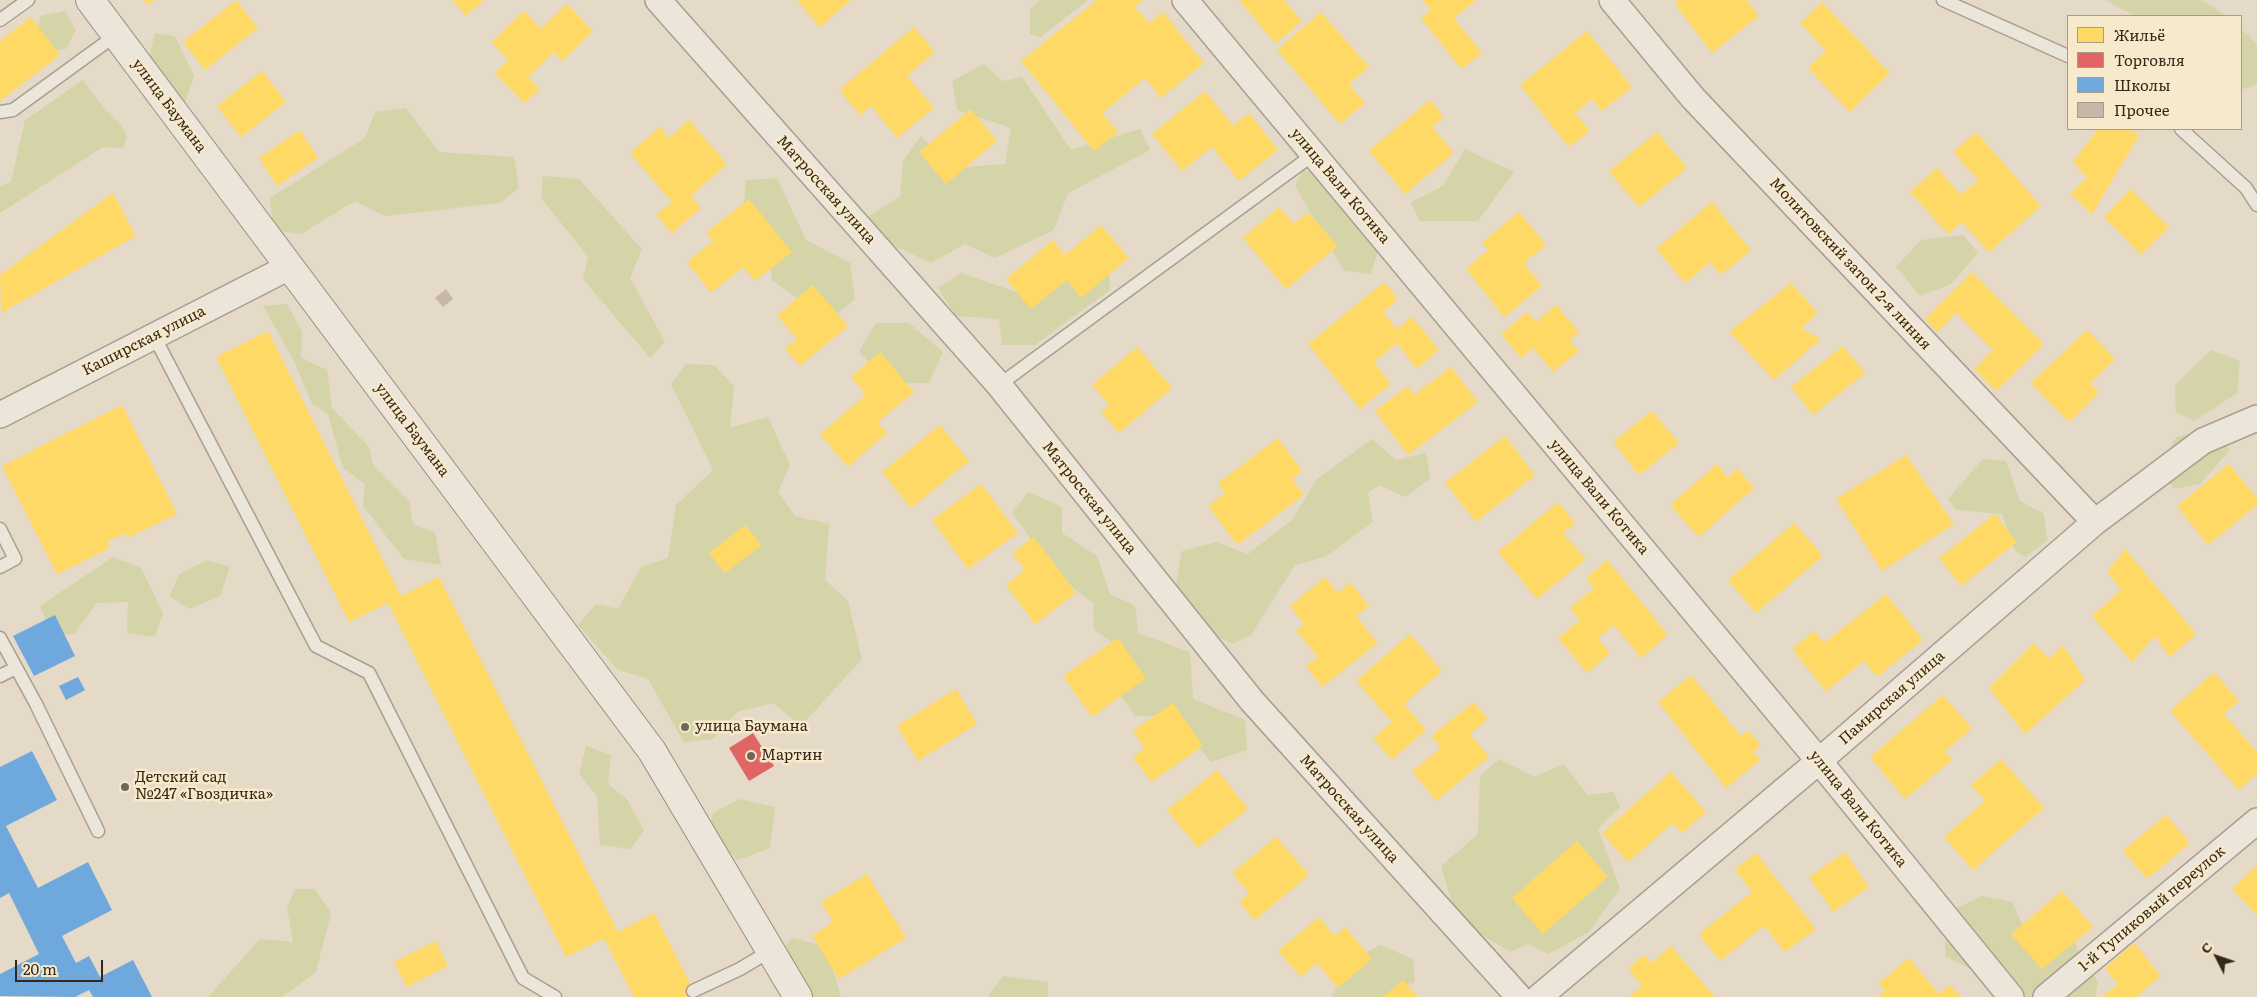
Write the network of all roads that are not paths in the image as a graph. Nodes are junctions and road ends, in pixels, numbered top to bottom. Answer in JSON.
{"nodes":[{"id":1,"x":28,"y":0,"type":"edge"},
{"id":2,"x":90,"y":0,"type":"edge"},
{"id":3,"x":658,"y":0,"type":"edge"},
{"id":4,"x":1185,"y":0,"type":"edge"},
{"id":5,"x":1612,"y":0,"type":"edge"},
{"id":6,"x":1943,"y":0,"type":"edge"},
{"id":7,"x":0,"y":20,"type":"edge"},
{"id":8,"x":116,"y":35,"type":"junction"},
{"id":9,"x":2067,"y":56,"type":"edge"},
{"id":10,"x":0,"y":112,"type":"edge"},
{"id":11,"x":2181,"y":130,"type":"edge"},
{"id":12,"x":1314,"y":154,"type":"junction"},
{"id":13,"x":2257,"y":205,"type":"edge"},
{"id":14,"x":289,"y":267,"type":"junction"},
{"id":15,"x":154,"y":336,"type":"junction"},
{"id":16,"x":999,"y":385,"type":"junction"},
{"id":17,"x":0,"y":415,"type":"edge"},
{"id":18,"x":2257,"y":418,"type":"edge"},
{"id":19,"x":2095,"y":522,"type":"junction"},
{"id":20,"x":0,"y":529,"type":"edge"},
{"id":21,"x":0,"y":567,"type":"edge"},
{"id":22,"x":0,"y":638,"type":"edge"},
{"id":23,"x":16,"y":668,"type":"junction"},
{"id":24,"x":0,"y":676,"type":"edge"},
{"id":25,"x":1819,"y":761,"type":"junction"},
{"id":26,"x":2257,"y":821,"type":"edge"},
{"id":27,"x":98,"y":830,"type":"dead end"},
{"id":28,"x":770,"y":951,"type":"junction"},
{"id":29,"x":694,"y":991,"type":"dead end"},
{"id":30,"x":555,"y":997,"type":"edge"},
{"id":31,"x":798,"y":997,"type":"edge"},
{"id":32,"x":1519,"y":997,"type":"edge"},
{"id":33,"x":1540,"y":997,"type":"edge"},
{"id":34,"x":2011,"y":997,"type":"edge"},
{"id":35,"x":2046,"y":997,"type":"edge"}],
"edges":[{"from":1,"to":7,"type":"lane"},
{"from":2,"to":8,"type":"street","name":"улица Баумана"},
{"from":3,"to":16,"type":"street","name":"Матросская улица"},
{"from":4,"to":12,"type":"street","name":"улица Вали Котика"},
{"from":5,"to":19,"type":"street","name":"Молитовский затон 2-я линия"},
{"from":6,"to":9,"type":"lane"},
{"from":8,"to":10,"type":"lane"},
{"from":8,"to":14,"type":"street","name":"улица Баумана"},
{"from":11,"to":13,"type":"lane"},
{"from":12,"to":16,"type":"lane"},
{"from":12,"to":25,"type":"street","name":"улица Вали Котика"},
{"from":14,"to":15,"type":"street","name":"Каширская улица"},
{"from":14,"to":28,"type":"street","name":"улица Баумана"},
{"from":15,"to":17,"type":"street","name":"Каширская улица"},
{"from":15,"to":30,"type":"lane"},
{"from":16,"to":32,"type":"street","name":"Матросская улица"},
{"from":18,"to":19,"type":"street","name":"Памирская улица"},
{"from":19,"to":25,"type":"street","name":"Памирская улица"},
{"from":20,"to":21,"type":"lane"},
{"from":22,"to":23,"type":"lane"},
{"from":23,"to":24,"type":"lane"},
{"from":23,"to":27,"type":"lane"},
{"from":25,"to":33,"type":"street","name":"Памирская улица"},
{"from":25,"to":34,"type":"street","name":"улица Вали Котика"},
{"from":26,"to":35,"type":"street","name":"1-й Тупиковый переулок"},
{"from":28,"to":29,"type":"lane"},
{"from":28,"to":31,"type":"street","name":"улица Баумана"}]}
